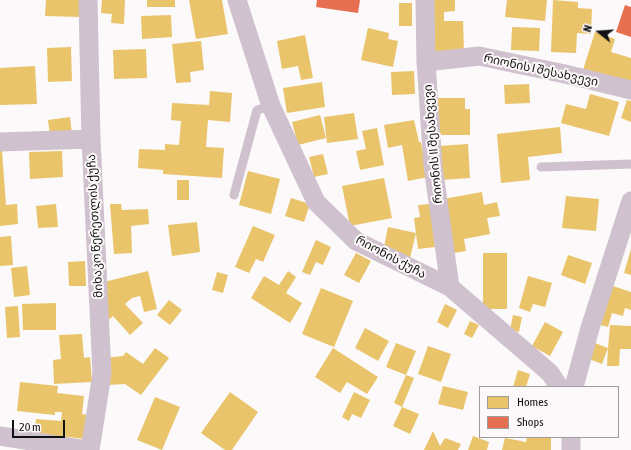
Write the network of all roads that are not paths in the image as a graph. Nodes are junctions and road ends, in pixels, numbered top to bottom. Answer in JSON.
{"nodes":[{"id":1,"x":88,"y":0,"type":"edge"},
{"id":2,"x":237,"y":0,"type":"edge"},
{"id":3,"x":425,"y":0,"type":"edge"},
{"id":4,"x":426,"y":62,"type":"junction"},
{"id":5,"x":631,"y":90,"type":"edge"},
{"id":6,"x":271,"y":106,"type":"junction"},
{"id":7,"x":91,"y":139,"type":"junction"},
{"id":8,"x":0,"y":142,"type":"edge"},
{"id":9,"x":631,"y":164,"type":"edge"},
{"id":10,"x":541,"y":166,"type":"dead end"},
{"id":11,"x":234,"y":195,"type":"dead end"},
{"id":12,"x":631,"y":201,"type":"edge"},
{"id":13,"x":450,"y":288,"type":"junction"},
{"id":14,"x":558,"y":386,"type":"edge"},
{"id":15,"x":574,"y":386,"type":"edge"},
{"id":16,"x":0,"y":436,"type":"edge"},
{"id":17,"x":571,"y":438,"type":"edge"},
{"id":18,"x":86,"y":450,"type":"edge"},
{"id":19,"x":90,"y":450,"type":"edge"},
{"id":20,"x":571,"y":450,"type":"edge"}],
"edges":[{"from":1,"to":7,"type":"street","name":"მიხაკო წერეთლის ქუჩა"},
{"from":2,"to":6,"type":"street","name":"რიონის ქუჩა"},
{"from":3,"to":4,"type":"street","name":"რიონის II შესახვევი"},
{"from":4,"to":5,"type":"street","name":"რიონის I შესახვევი"},
{"from":4,"to":13,"type":"street","name":"რიონის II შესახვევი"},
{"from":6,"to":11,"type":"lane"},
{"from":6,"to":13,"type":"street","name":"რიონის ქუჩა"},
{"from":7,"to":8,"type":"street"},
{"from":7,"to":19,"type":"street","name":"მიხაკო წერეთლის ქუჩა"},
{"from":9,"to":10,"type":"lane"},
{"from":12,"to":15,"type":"street"},
{"from":13,"to":14,"type":"street","name":"რიონის ქუჩა"},
{"from":16,"to":18,"type":"street"},
{"from":17,"to":20,"type":"street"}]}
